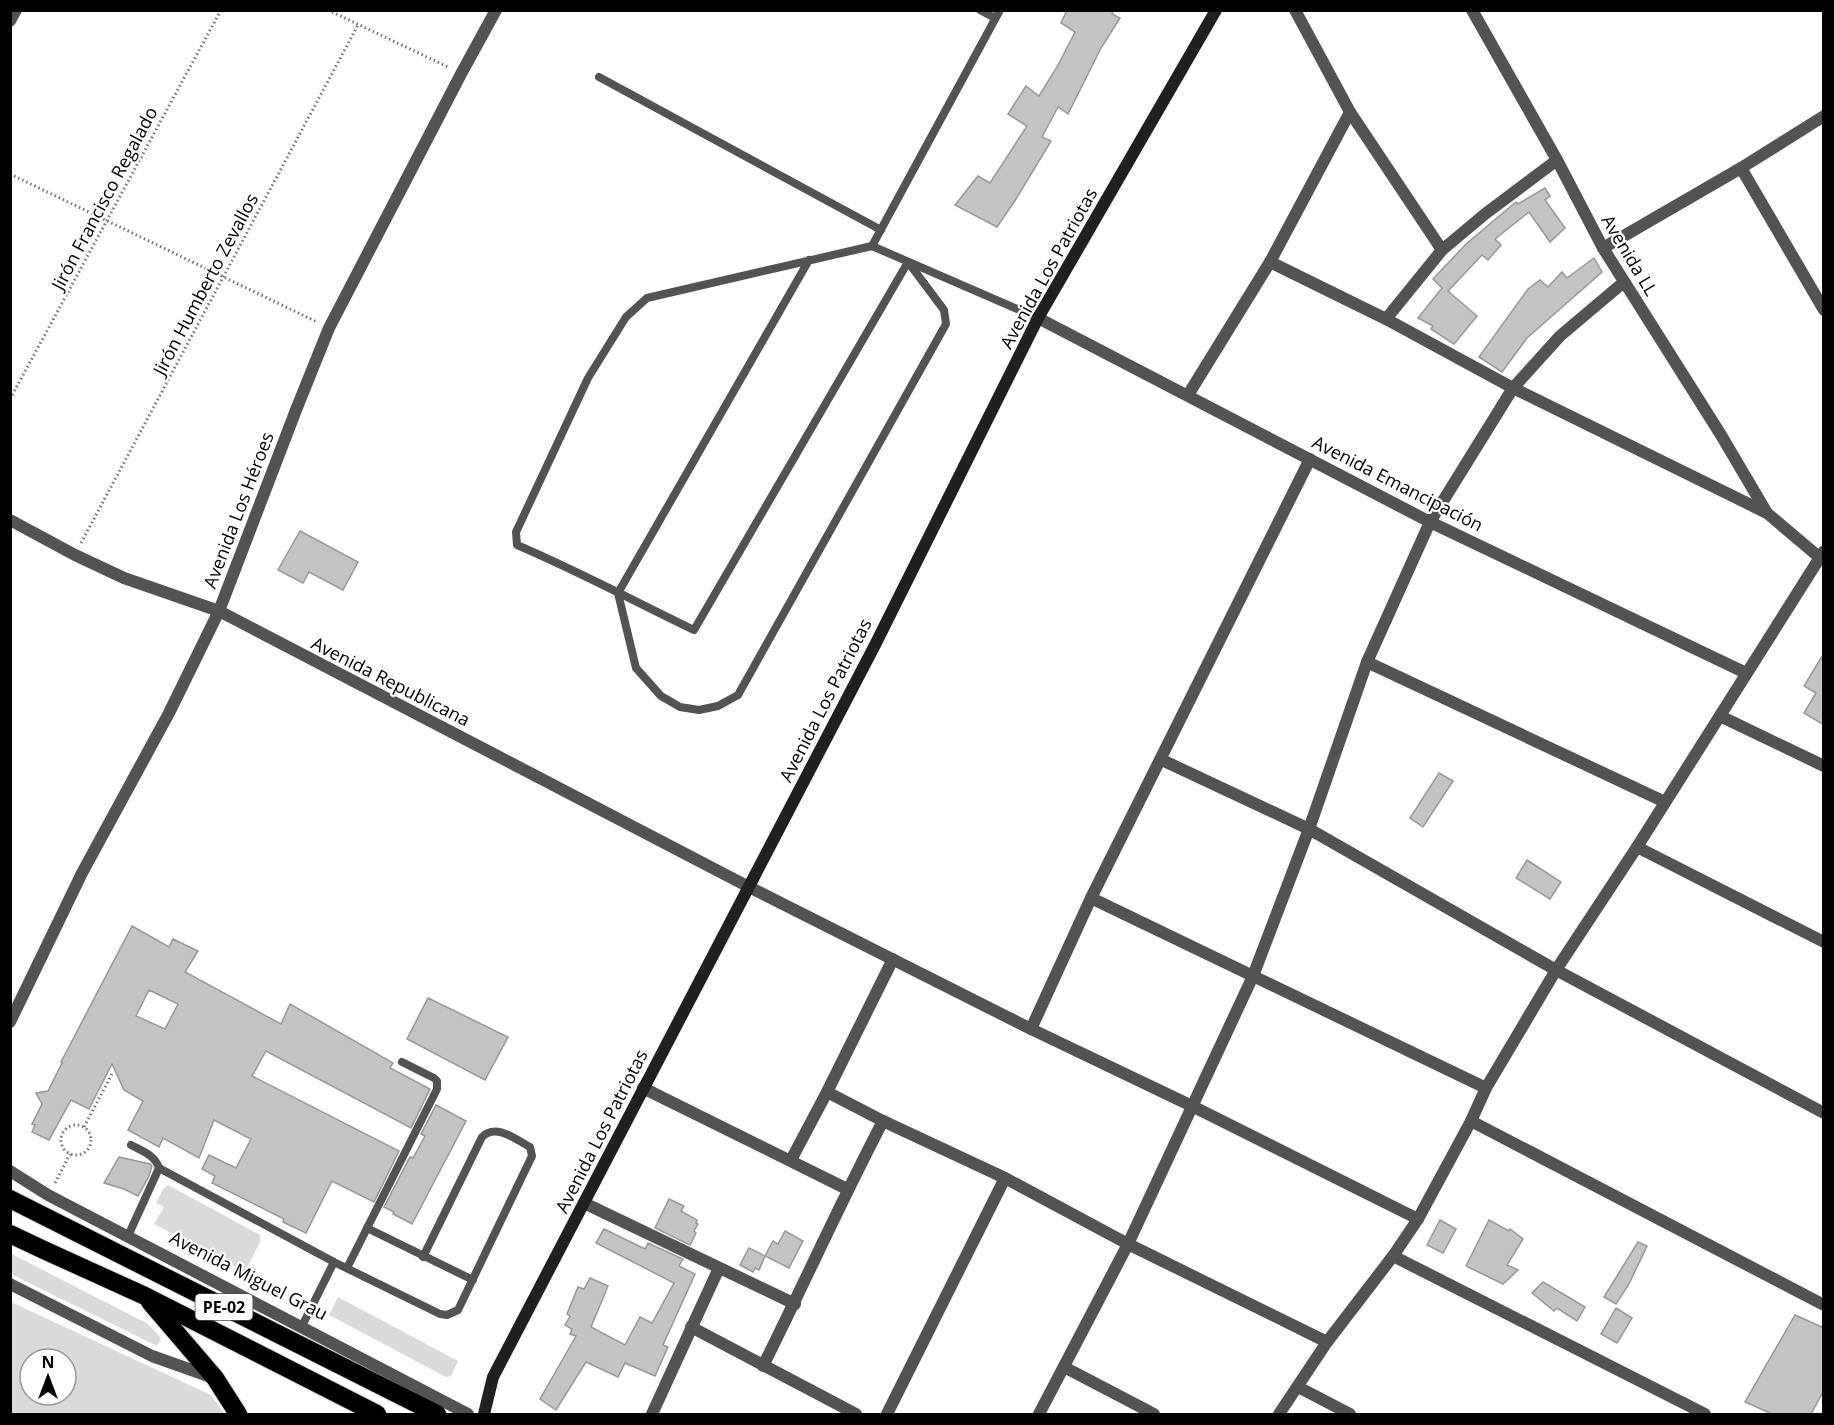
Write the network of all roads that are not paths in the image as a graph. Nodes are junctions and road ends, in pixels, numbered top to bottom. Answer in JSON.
{"nodes":[{"id":1,"x":16,"y":10,"type":"edge"},
{"id":2,"x":496,"y":10,"type":"edge"},
{"id":3,"x":980,"y":10,"type":"edge"},
{"id":4,"x":1000,"y":10,"type":"edge"},
{"id":5,"x":1215,"y":10,"type":"edge"},
{"id":6,"x":1295,"y":10,"type":"edge"},
{"id":7,"x":1472,"y":10,"type":"edge"},
{"id":8,"x":996,"y":18,"type":"junction"},
{"id":9,"x":10,"y":21,"type":"edge"},
{"id":10,"x":599,"y":77,"type":"dead end"},
{"id":11,"x":1350,"y":112,"type":"junction"},
{"id":12,"x":1824,"y":116,"type":"edge"},
{"id":13,"x":1557,"y":160,"type":"junction"},
{"id":14,"x":1741,"y":168,"type":"junction"},
{"id":15,"x":881,"y":230,"type":"junction"},
{"id":16,"x":872,"y":246,"type":"junction"},
{"id":17,"x":1603,"y":248,"type":"junction"},
{"id":18,"x":1442,"y":250,"type":"junction"},
{"id":19,"x":809,"y":260,"type":"junction"},
{"id":20,"x":908,"y":262,"type":"junction"},
{"id":21,"x":1270,"y":262,"type":"junction"},
{"id":22,"x":1624,"y":282,"type":"junction"},
{"id":23,"x":1824,"y":310,"type":"edge"},
{"id":24,"x":1038,"y":318,"type":"junction"},
{"id":25,"x":1386,"y":319,"type":"junction"},
{"id":26,"x":1513,"y":388,"type":"junction"},
{"id":27,"x":1188,"y":395,"type":"junction"},
{"id":28,"x":1310,"y":459,"type":"junction"},
{"id":29,"x":1767,"y":513,"type":"junction"},
{"id":30,"x":10,"y":520,"type":"edge"},
{"id":31,"x":1430,"y":522,"type":"junction"},
{"id":32,"x":1821,"y":554,"type":"edge"},
{"id":33,"x":618,"y":593,"type":"junction"},
{"id":34,"x":219,"y":612,"type":"junction"},
{"id":35,"x":1367,"y":662,"type":"junction"},
{"id":36,"x":1746,"y":673,"type":"junction"},
{"id":37,"x":1720,"y":716,"type":"junction"},
{"id":38,"x":1162,"y":760,"type":"junction"},
{"id":39,"x":1824,"y":766,"type":"edge"},
{"id":40,"x":1665,"y":802,"type":"junction"},
{"id":41,"x":1309,"y":829,"type":"junction"},
{"id":42,"x":1637,"y":848,"type":"junction"},
{"id":43,"x":748,"y":886,"type":"junction"},
{"id":44,"x":1091,"y":898,"type":"junction"},
{"id":45,"x":1824,"y":942,"type":"edge"},
{"id":46,"x":893,"y":959,"type":"junction"},
{"id":47,"x":1556,"y":970,"type":"junction"},
{"id":48,"x":1253,"y":976,"type":"junction"},
{"id":49,"x":10,"y":1022,"type":"edge"},
{"id":50,"x":1031,"y":1029,"type":"junction"},
{"id":51,"x":402,"y":1062,"type":"dead end"},
{"id":52,"x":643,"y":1088,"type":"junction"},
{"id":53,"x":1486,"y":1088,"type":"junction"},
{"id":54,"x":827,"y":1092,"type":"junction"},
{"id":55,"x":1192,"y":1106,"type":"junction"},
{"id":56,"x":1824,"y":1113,"type":"edge"},
{"id":57,"x":883,"y":1121,"type":"junction"},
{"id":58,"x":1471,"y":1121,"type":"junction"},
{"id":59,"x":131,"y":1145,"type":"dead end"},
{"id":60,"x":791,"y":1160,"type":"junction"},
{"id":61,"x":159,"y":1168,"type":"junction"},
{"id":62,"x":10,"y":1171,"type":"edge"},
{"id":63,"x":1005,"y":1178,"type":"junction"},
{"id":64,"x":847,"y":1189,"type":"junction"},
{"id":65,"x":10,"y":1199,"type":"edge"},
{"id":66,"x":584,"y":1203,"type":"junction"},
{"id":67,"x":1418,"y":1219,"type":"junction"},
{"id":68,"x":367,"y":1228,"type":"junction"},
{"id":69,"x":10,"y":1233,"type":"edge"},
{"id":70,"x":128,"y":1236,"type":"junction"},
{"id":71,"x":1128,"y":1244,"type":"junction"},
{"id":72,"x":1393,"y":1256,"type":"junction"},
{"id":73,"x":423,"y":1257,"type":"junction"},
{"id":74,"x":334,"y":1262,"type":"junction"},
{"id":75,"x":347,"y":1268,"type":"junction"},
{"id":76,"x":718,"y":1268,"type":"junction"},
{"id":77,"x":473,"y":1280,"type":"junction"},
{"id":78,"x":10,"y":1284,"type":"edge"},
{"id":79,"x":145,"y":1296,"type":"junction"},
{"id":80,"x":795,"y":1304,"type":"junction"},
{"id":81,"x":1824,"y":1305,"type":"edge"},
{"id":82,"x":302,"y":1326,"type":"junction"},
{"id":83,"x":691,"y":1327,"type":"junction"},
{"id":84,"x":1327,"y":1342,"type":"junction"},
{"id":85,"x":763,"y":1365,"type":"junction"},
{"id":86,"x":1064,"y":1367,"type":"junction"},
{"id":87,"x":215,"y":1378,"type":"junction"},
{"id":88,"x":1298,"y":1387,"type":"junction"},
{"id":89,"x":238,"y":1414,"type":"edge"},
{"id":90,"x":377,"y":1414,"type":"edge"},
{"id":91,"x":437,"y":1414,"type":"edge"},
{"id":92,"x":468,"y":1414,"type":"edge"},
{"id":93,"x":484,"y":1414,"type":"edge"},
{"id":94,"x":652,"y":1414,"type":"edge"},
{"id":95,"x":856,"y":1414,"type":"edge"},
{"id":96,"x":887,"y":1414,"type":"edge"},
{"id":97,"x":1039,"y":1414,"type":"edge"},
{"id":98,"x":1154,"y":1414,"type":"edge"},
{"id":99,"x":1279,"y":1414,"type":"edge"},
{"id":100,"x":1350,"y":1414,"type":"edge"},
{"id":101,"x":1705,"y":1414,"type":"edge"}],
"edges":[{"from":1,"to":9,"type":"street"},
{"from":2,"to":34,"type":"street","name":"Avenida Los Héroes"},
{"from":3,"to":8,"type":"lane"},
{"from":4,"to":8,"type":"lane"},
{"from":5,"to":24,"type":"street","name":"Avenida Los Patriotas"},
{"from":6,"to":11,"type":"street"},
{"from":7,"to":13,"type":"street","name":"Avenida LL"},
{"from":8,"to":15,"type":"lane"},
{"from":10,"to":15,"type":"lane"},
{"from":11,"to":18,"type":"street"},
{"from":11,"to":21,"type":"street"},
{"from":12,"to":14,"type":"street"},
{"from":13,"to":17,"type":"street","name":"Avenida LL"},
{"from":13,"to":18,"type":"street"},
{"from":14,"to":17,"type":"street"},
{"from":14,"to":23,"type":"street"},
{"from":15,"to":16,"type":"lane"},
{"from":16,"to":19,"type":"lane"},
{"from":16,"to":20,"type":"lane"},
{"from":17,"to":22,"type":"street","name":"Avenida LL"},
{"from":18,"to":25,"type":"street"},
{"from":19,"to":33,"type":"lane"},
{"from":19,"to":33,"type":"lane"},
{"from":20,"to":24,"type":"lane"},
{"from":20,"to":33,"type":"lane"},
{"from":20,"to":33,"type":"lane"},
{"from":21,"to":25,"type":"street"},
{"from":21,"to":27,"type":"street"},
{"from":22,"to":26,"type":"street"},
{"from":22,"to":29,"type":"street","name":"Avenida LL"},
{"from":24,"to":27,"type":"street","name":"Avenida Emancipación"},
{"from":24,"to":43,"type":"street","name":"Avenida Los Patriotas"},
{"from":25,"to":26,"type":"street"},
{"from":26,"to":29,"type":"street"},
{"from":26,"to":31,"type":"street"},
{"from":27,"to":28,"type":"street","name":"Avenida Emancipación"},
{"from":28,"to":31,"type":"street","name":"Avenida Emancipación"},
{"from":28,"to":38,"type":"street"},
{"from":29,"to":32,"type":"street"},
{"from":30,"to":34,"type":"street","name":"Avenida Republicana"},
{"from":31,"to":35,"type":"street"},
{"from":31,"to":36,"type":"street","name":"Avenida Emancipación"},
{"from":32,"to":36,"type":"street"},
{"from":34,"to":43,"type":"street","name":"Avenida Republicana"},
{"from":34,"to":49,"type":"street","name":"Avenida Los Héroes"},
{"from":35,"to":40,"type":"street"},
{"from":35,"to":41,"type":"street"},
{"from":36,"to":37,"type":"street"},
{"from":37,"to":39,"type":"street"},
{"from":37,"to":40,"type":"street"},
{"from":38,"to":41,"type":"street"},
{"from":38,"to":44,"type":"street"},
{"from":40,"to":42,"type":"street"},
{"from":41,"to":47,"type":"street"},
{"from":41,"to":48,"type":"street"},
{"from":42,"to":45,"type":"street"},
{"from":42,"to":47,"type":"street"},
{"from":43,"to":46,"type":"street","name":"Avenida Republicana"},
{"from":43,"to":52,"type":"street","name":"Avenida Los Patriotas"},
{"from":44,"to":48,"type":"street"},
{"from":44,"to":50,"type":"street"},
{"from":46,"to":50,"type":"street","name":"Avenida Republicana"},
{"from":46,"to":54,"type":"street"},
{"from":47,"to":53,"type":"street"},
{"from":47,"to":56,"type":"street"},
{"from":48,"to":53,"type":"street"},
{"from":48,"to":55,"type":"street"},
{"from":50,"to":55,"type":"street","name":"Avenida Republicana"},
{"from":51,"to":68,"type":"lane"},
{"from":52,"to":60,"type":"street"},
{"from":52,"to":66,"type":"street","name":"Avenida Los Patriotas"},
{"from":53,"to":58,"type":"street"},
{"from":54,"to":57,"type":"street"},
{"from":54,"to":60,"type":"street"},
{"from":55,"to":67,"type":"street","name":"Avenida Republicana"},
{"from":55,"to":71,"type":"street"},
{"from":57,"to":63,"type":"street"},
{"from":57,"to":64,"type":"street"},
{"from":58,"to":67,"type":"street"},
{"from":58,"to":81,"type":"street"},
{"from":59,"to":61,"type":"lane"},
{"from":60,"to":64,"type":"street"},
{"from":61,"to":70,"type":"lane"},
{"from":61,"to":74,"type":"lane"},
{"from":62,"to":70,"type":"street","name":"Avenida Miguel Grau"},
{"from":63,"to":71,"type":"street"},
{"from":63,"to":96,"type":"street"},
{"from":64,"to":80,"type":"street"},
{"from":65,"to":91,"type":"highway","number":"PE-02"},
{"from":66,"to":76,"type":"street"},
{"from":66,"to":93,"type":"street","name":"Avenida Los Patriotas"},
{"from":67,"to":72,"type":"street"},
{"from":68,"to":73,"type":"lane"},
{"from":68,"to":75,"type":"lane"},
{"from":69,"to":79,"type":"highway","number":"PE-02"},
{"from":70,"to":82,"type":"street","name":"Avenida Miguel Grau"},
{"from":71,"to":84,"type":"street"},
{"from":71,"to":86,"type":"street"},
{"from":72,"to":84,"type":"street"},
{"from":72,"to":101,"type":"street"},
{"from":73,"to":77,"type":"lane"},
{"from":73,"to":77,"type":"lane"},
{"from":74,"to":75,"type":"lane"},
{"from":74,"to":82,"type":"lane"},
{"from":75,"to":77,"type":"lane"},
{"from":76,"to":80,"type":"street"},
{"from":76,"to":83,"type":"street"},
{"from":78,"to":87,"type":"street"},
{"from":79,"to":87,"type":"highway","number":"PE-02"},
{"from":79,"to":90,"type":"highway","number":"PE-02"},
{"from":80,"to":85,"type":"street"},
{"from":82,"to":92,"type":"street","name":"Avenida Miguel Grau"},
{"from":83,"to":85,"type":"street"},
{"from":83,"to":94,"type":"street"},
{"from":84,"to":88,"type":"street"},
{"from":85,"to":95,"type":"street"},
{"from":86,"to":97,"type":"street"},
{"from":86,"to":98,"type":"street"},
{"from":87,"to":89,"type":"highway","number":"PE-02"},
{"from":88,"to":99,"type":"street"},
{"from":88,"to":100,"type":"street"}]}
